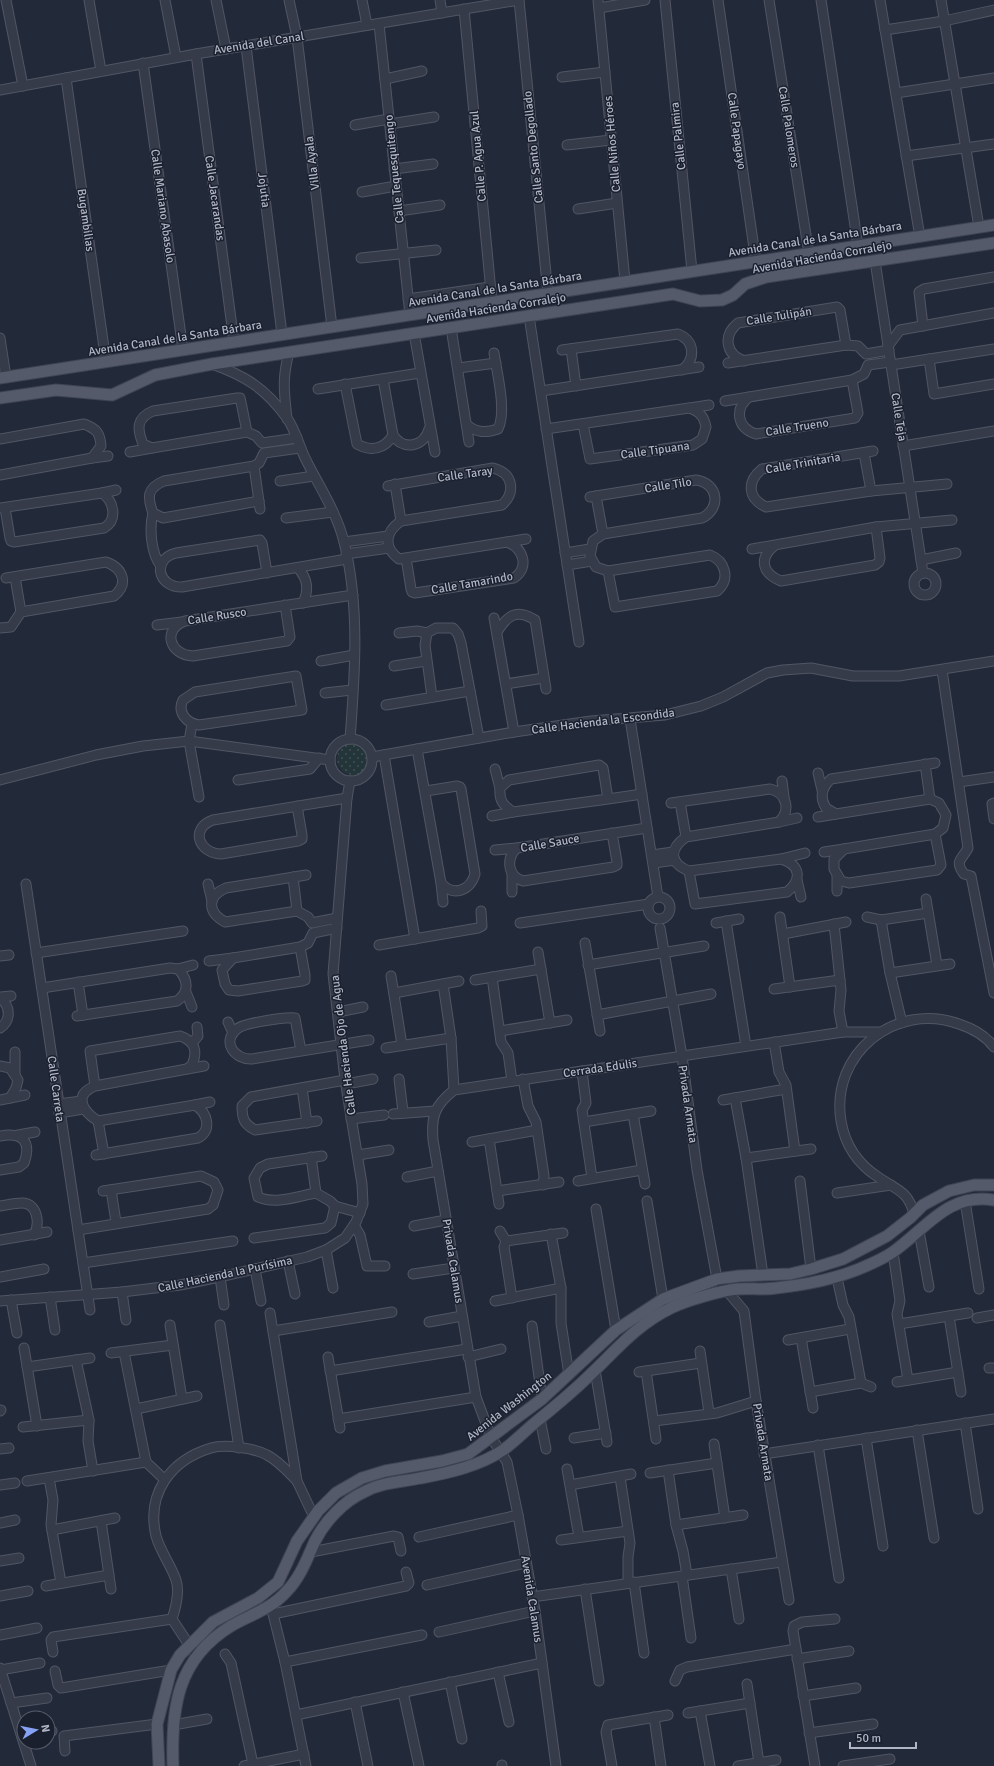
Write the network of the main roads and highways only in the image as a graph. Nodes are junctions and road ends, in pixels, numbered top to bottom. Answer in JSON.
{"nodes":[{"id":1,"x":994,"y":225,"type":"edge"},
{"id":2,"x":994,"y":243,"type":"edge"},
{"id":3,"x":238,"y":341,"type":"junction"},
{"id":4,"x":245,"y":359,"type":"junction"},
{"id":5,"x":3,"y":377,"type":"edge"},
{"id":6,"x":0,"y":398,"type":"edge"},
{"id":7,"x":994,"y":1185,"type":"edge"},
{"id":8,"x":994,"y":1200,"type":"edge"},
{"id":9,"x":159,"y":1766,"type":"edge"},
{"id":10,"x":172,"y":1766,"type":"edge"}],
"edges":[{"from":1,"to":3,"type":"main road","name":"Avenida Canal de la Santa Bárbara"},
{"from":2,"to":4,"type":"main road","name":"Avenida Hacienda Corralejo"},
{"from":3,"to":4,"type":"main road"},
{"from":3,"to":5,"type":"main road","name":"Avenida Canal de la Santa Bárbara"},
{"from":4,"to":6,"type":"main road","name":"Avenida Hacienda Corralejo"},
{"from":7,"to":9,"type":"main road","name":"Avenida Washington"},
{"from":8,"to":10,"type":"main road"}]}
